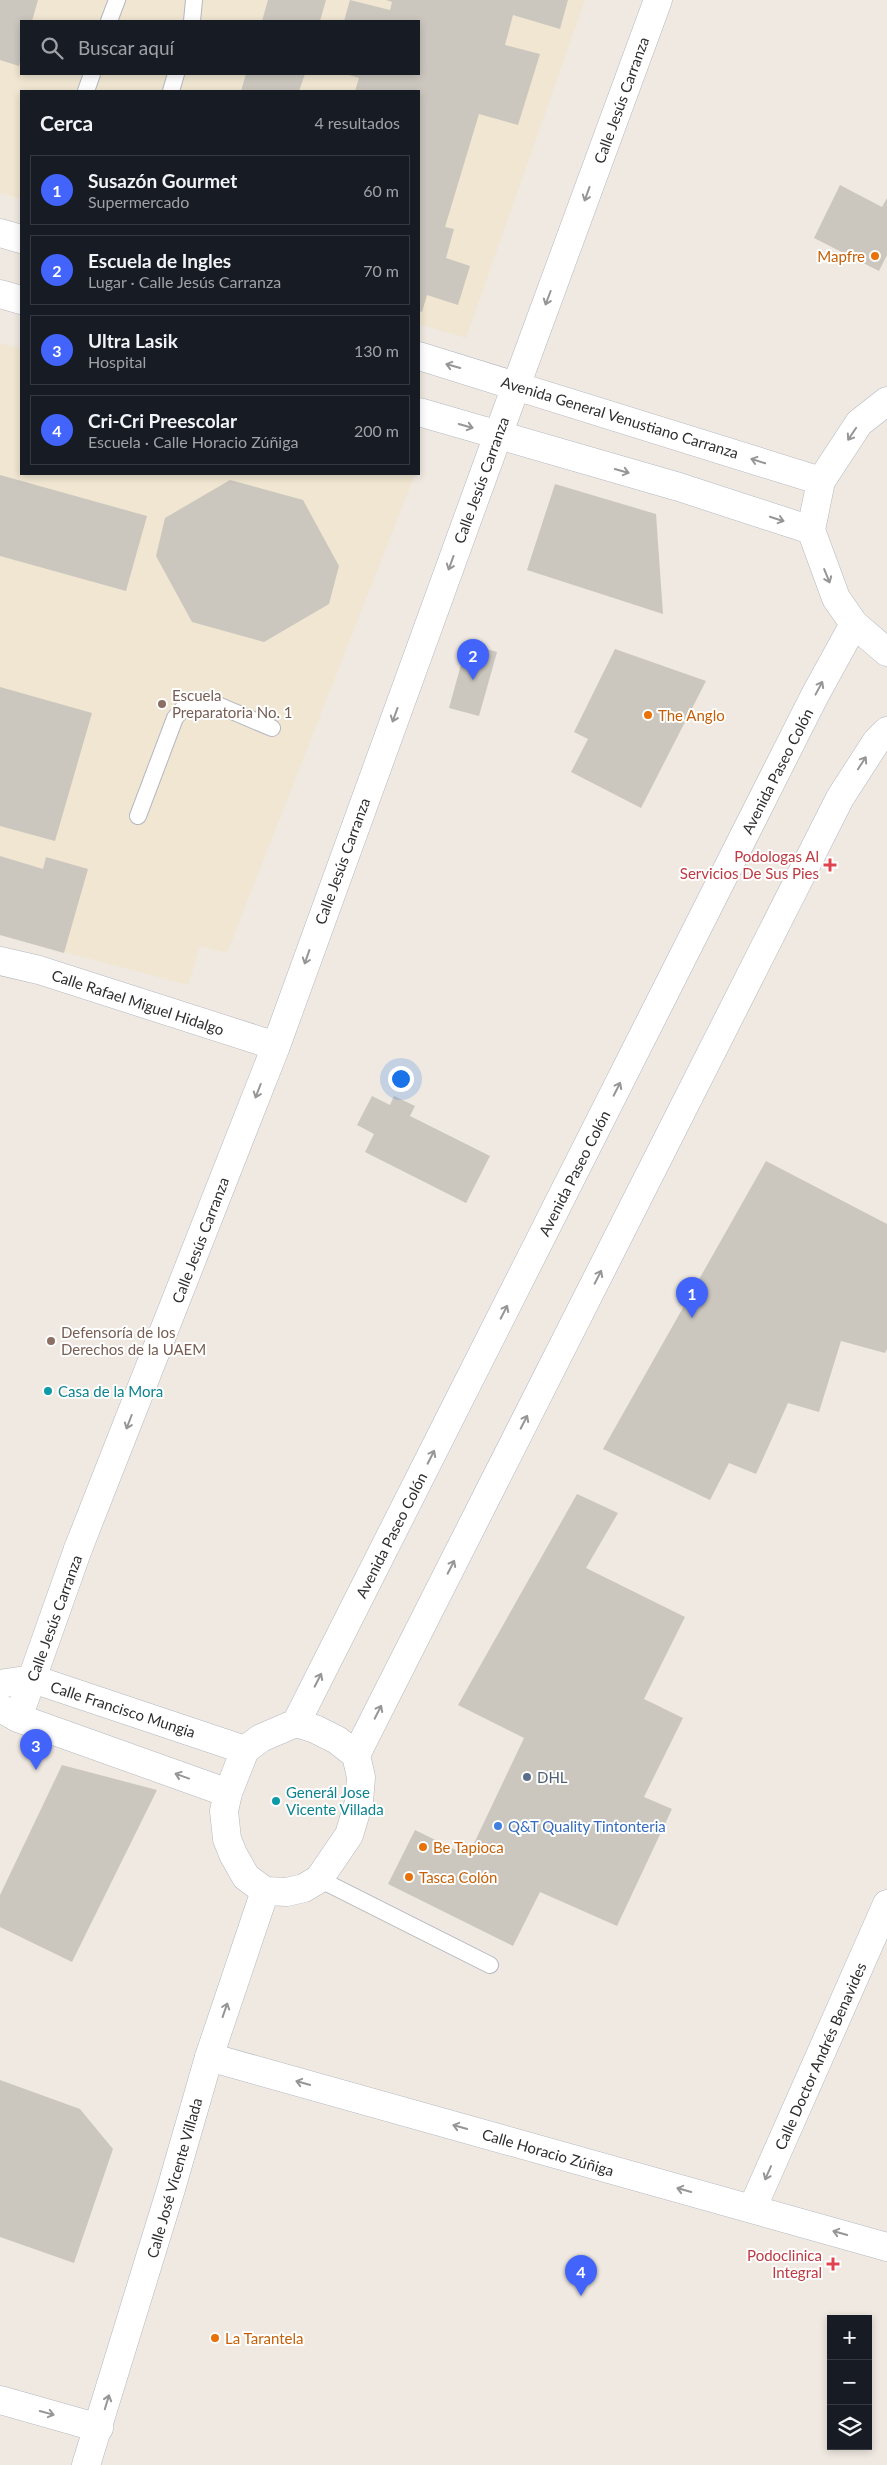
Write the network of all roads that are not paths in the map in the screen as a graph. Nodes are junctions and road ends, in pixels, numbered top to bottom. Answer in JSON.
{"nodes":[{"id":1,"x":117,"y":0,"type":"edge"},
{"id":2,"x":194,"y":0,"type":"edge"},
{"id":3,"x":658,"y":0,"type":"edge"},
{"id":4,"x":109,"y":20,"type":"edge"},
{"id":5,"x":192,"y":20,"type":"edge"},
{"id":6,"x":92,"y":75,"type":"edge"},
{"id":7,"x":176,"y":75,"type":"edge"},
{"id":8,"x":86,"y":90,"type":"edge"},
{"id":9,"x":171,"y":90,"type":"edge"},
{"id":10,"x":0,"y":233,"type":"edge"},
{"id":11,"x":20,"y":239,"type":"edge"},
{"id":12,"x":0,"y":294,"type":"edge"},
{"id":13,"x":20,"y":300,"type":"edge"},
{"id":14,"x":420,"y":356,"type":"edge"},
{"id":15,"x":517,"y":384,"type":"junction"},
{"id":16,"x":887,"y":401,"type":"edge"},
{"id":17,"x":420,"y":412,"type":"edge"},
{"id":18,"x":498,"y":435,"type":"junction"},
{"id":19,"x":821,"y":481,"type":"junction"},
{"id":20,"x":811,"y":530,"type":"junction"},
{"id":21,"x":854,"y":624,"type":"junction"},
{"id":22,"x":887,"y":652,"type":"edge"},
{"id":23,"x":272,"y":728,"type":"dead end"},
{"id":24,"x":887,"y":731,"type":"edge"},
{"id":25,"x":138,"y":816,"type":"dead end"},
{"id":26,"x":0,"y":961,"type":"edge"},
{"id":27,"x":276,"y":1046,"type":"junction"},
{"id":28,"x":33,"y":1679,"type":"junction"},
{"id":29,"x":0,"y":1684,"type":"edge"},
{"id":30,"x":9,"y":1713,"type":"edge"},
{"id":31,"x":296,"y":1724,"type":"junction"},
{"id":32,"x":246,"y":1750,"type":"junction"},
{"id":33,"x":356,"y":1755,"type":"junction"},
{"id":34,"x":228,"y":1793,"type":"junction"},
{"id":35,"x":319,"y":1879,"type":"junction"},
{"id":36,"x":265,"y":1891,"type":"junction"},
{"id":37,"x":887,"y":1904,"type":"edge"},
{"id":38,"x":490,"y":1964,"type":"dead end"},
{"id":39,"x":209,"y":2056,"type":"junction"},
{"id":40,"x":752,"y":2209,"type":"junction"},
{"id":41,"x":887,"y":2246,"type":"edge"},
{"id":42,"x":0,"y":2400,"type":"edge"},
{"id":43,"x":99,"y":2428,"type":"junction"},
{"id":44,"x":86,"y":2465,"type":"edge"}],
"edges":[{"from":1,"to":4,"type":"lane"},
{"from":2,"to":5,"type":"lane"},
{"from":3,"to":15,"type":"main road","name":"Calle Jesús Carranza","one_way":true},
{"from":6,"to":8,"type":"lane"},
{"from":7,"to":9,"type":"lane"},
{"from":10,"to":11,"type":"main road"},
{"from":12,"to":13,"type":"main road"},
{"from":15,"to":14,"type":"main road","name":"Avenida General Venustiano Carranza","one_way":true},
{"from":15,"to":18,"type":"main road","name":"Calle Jesús Carranza"},
{"from":19,"to":15,"type":"main road","name":"Avenida General Venustiano Carranza","one_way":true},
{"from":16,"to":19,"type":"main road","one_way":true},
{"from":17,"to":18,"type":"main road","one_way":true},
{"from":18,"to":20,"type":"main road","one_way":true},
{"from":18,"to":27,"type":"main road","name":"Calle Jesús Carranza","one_way":true},
{"from":19,"to":20,"type":"main road"},
{"from":20,"to":21,"type":"main road","one_way":true},
{"from":21,"to":22,"type":"main road"},
{"from":31,"to":21,"type":"main road","name":"Avenida Paseo Colón","one_way":true},
{"from":23,"to":25,"type":"lane"},
{"from":33,"to":24,"type":"main road","one_way":true},
{"from":26,"to":27,"type":"main road","name":"Calle Rafael Miguel Hidalgo"},
{"from":27,"to":28,"type":"main road","name":"Calle Jesús Carranza","one_way":true},
{"from":28,"to":29,"type":"main road","name":"Calle Francisco Mungia"},
{"from":28,"to":30,"type":"main road","name":"Calle Jesús Carranza"},
{"from":28,"to":32,"type":"main road","name":"Calle Francisco Mungia"},
{"from":34,"to":30,"type":"main road","one_way":true},
{"from":31,"to":32,"type":"main road"},
{"from":31,"to":33,"type":"main road"},
{"from":32,"to":34,"type":"main road"},
{"from":33,"to":35,"type":"main road"},
{"from":34,"to":36,"type":"main road"},
{"from":35,"to":36,"type":"main road"},
{"from":35,"to":38,"type":"lane"},
{"from":39,"to":36,"type":"main road","name":"Calle José Vicente Villada","one_way":true},
{"from":37,"to":40,"type":"main road","name":"Calle Doctor Andrés Benavides","one_way":true},
{"from":40,"to":39,"type":"main road","name":"Calle Horacio Zúñiga","one_way":true},
{"from":43,"to":39,"type":"main road","name":"Calle José Vicente Villada","one_way":true},
{"from":41,"to":40,"type":"main road","name":"Calle Horacio Zúñiga","one_way":true},
{"from":42,"to":43,"type":"main road","one_way":true},
{"from":43,"to":44,"type":"main road","name":"Calle José Vicente Villada"}]}
